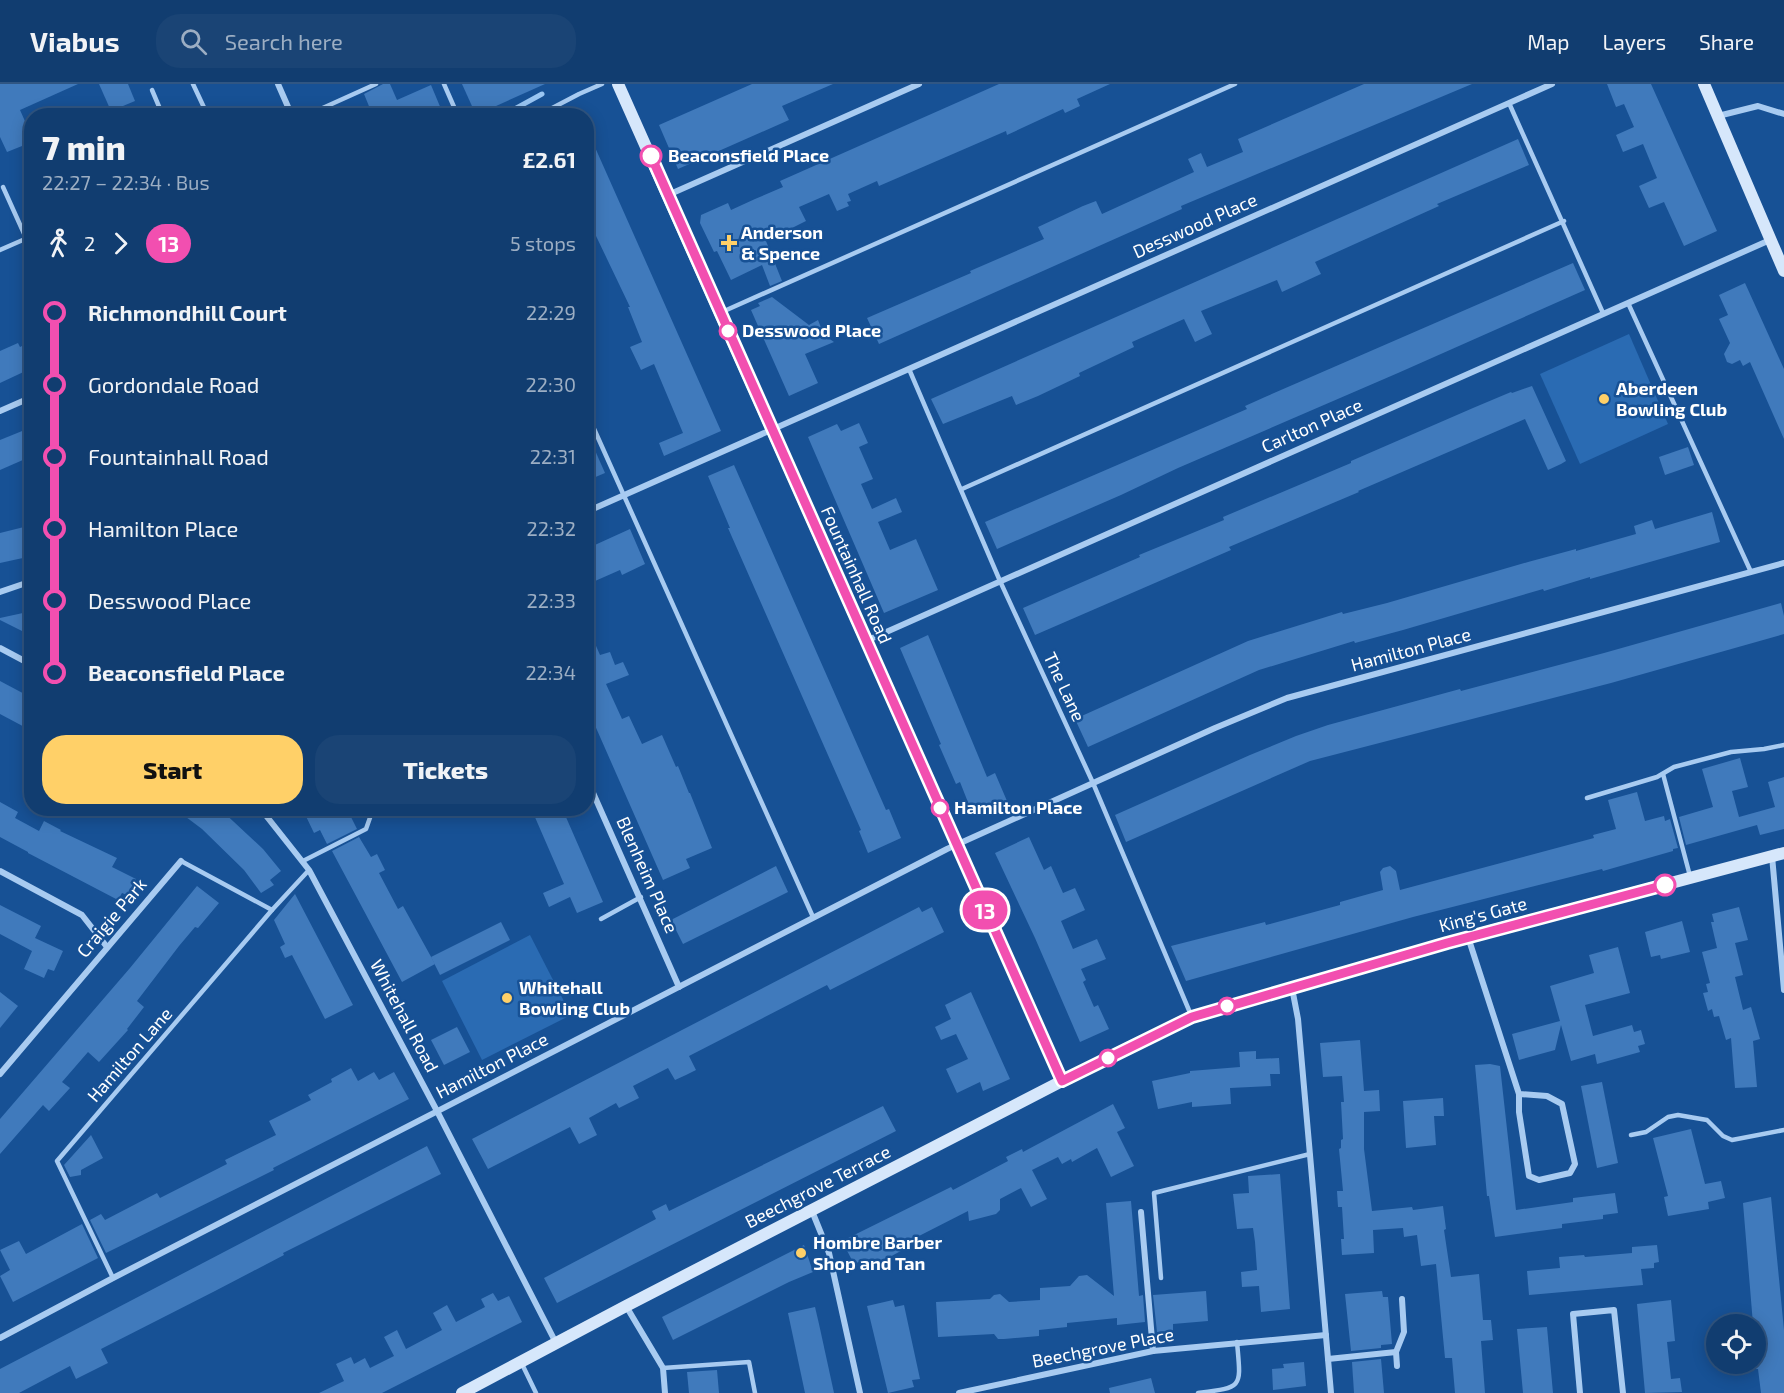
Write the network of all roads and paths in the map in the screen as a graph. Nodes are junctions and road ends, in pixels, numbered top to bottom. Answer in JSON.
{"nodes":[{"id":1,"x":194,"y":84,"type":"edge"},
{"id":2,"x":278,"y":84,"type":"edge"},
{"id":3,"x":376,"y":84,"type":"edge"},
{"id":4,"x":444,"y":84,"type":"edge"},
{"id":5,"x":602,"y":84,"type":"edge"},
{"id":6,"x":618,"y":84,"type":"edge"},
{"id":7,"x":919,"y":84,"type":"edge"},
{"id":8,"x":1235,"y":84,"type":"edge"},
{"id":9,"x":1552,"y":84,"type":"edge"},
{"id":10,"x":1704,"y":84,"type":"edge"},
{"id":11,"x":152,"y":90,"type":"dead end"},
{"id":12,"x":1509,"y":103,"type":"junction"},
{"id":13,"x":160,"y":108,"type":"edge"},
{"id":14,"x":204,"y":108,"type":"edge"},
{"id":15,"x":288,"y":108,"type":"edge"},
{"id":16,"x":323,"y":108,"type":"edge"},
{"id":17,"x":454,"y":108,"type":"edge"},
{"id":18,"x":552,"y":108,"type":"edge"},
{"id":19,"x":1784,"y":114,"type":"edge"},
{"id":20,"x":1718,"y":116,"type":"junction"},
{"id":21,"x":3,"y":187,"type":"dead end"},
{"id":22,"x":668,"y":195,"type":"junction"},
{"id":23,"x":1563,"y":221,"type":"junction"},
{"id":24,"x":24,"y":227,"type":"edge"},
{"id":25,"x":24,"y":239,"type":"edge"},
{"id":26,"x":1770,"y":240,"type":"junction"},
{"id":27,"x":0,"y":250,"type":"edge"},
{"id":28,"x":1784,"y":271,"type":"edge"},
{"id":29,"x":1628,"y":303,"type":"junction"},
{"id":30,"x":720,"y":313,"type":"junction"},
{"id":31,"x":1603,"y":313,"type":"junction"},
{"id":32,"x":909,"y":369,"type":"junction"},
{"id":33,"x":24,"y":400,"type":"edge"},
{"id":34,"x":0,"y":411,"type":"edge"},
{"id":35,"x":594,"y":429,"type":"edge"},
{"id":36,"x":771,"y":429,"type":"junction"},
{"id":37,"x":962,"y":489,"type":"junction"},
{"id":38,"x":624,"y":496,"type":"junction"},
{"id":39,"x":594,"y":509,"type":"edge"},
{"id":40,"x":1784,"y":563,"type":"edge"},
{"id":41,"x":1751,"y":572,"type":"junction"},
{"id":42,"x":1000,"y":581,"type":"junction"},
{"id":43,"x":24,"y":584,"type":"edge"},
{"id":44,"x":0,"y":592,"type":"edge"},
{"id":45,"x":866,"y":641,"type":"junction"},
{"id":46,"x":0,"y":648,"type":"edge"},
{"id":47,"x":24,"y":661,"type":"edge"},
{"id":48,"x":1784,"y":744,"type":"edge"},
{"id":49,"x":1663,"y":774,"type":"junction"},
{"id":50,"x":1093,"y":783,"type":"junction"},
{"id":51,"x":594,"y":794,"type":"edge"},
{"id":52,"x":1587,"y":798,"type":"dead end"},
{"id":53,"x":266,"y":816,"type":"edge"},
{"id":54,"x":369,"y":816,"type":"edge"},
{"id":55,"x":956,"y":844,"type":"junction"},
{"id":56,"x":1778,"y":855,"type":"edge"},
{"id":57,"x":181,"y":861,"type":"joint"},
{"id":58,"x":303,"y":861,"type":"junction"},
{"id":59,"x":309,"y":870,"type":"junction"},
{"id":60,"x":0,"y":871,"type":"edge"},
{"id":61,"x":1691,"y":879,"type":"junction"},
{"id":62,"x":641,"y":897,"type":"junction"},
{"id":63,"x":272,"y":910,"type":"junction"},
{"id":64,"x":813,"y":917,"type":"junction"},
{"id":65,"x":601,"y":919,"type":"dead end"},
{"id":66,"x":1468,"y":937,"type":"junction"},
{"id":67,"x":108,"y":947,"type":"junction"},
{"id":68,"x":680,"y":987,"type":"junction"},
{"id":69,"x":1291,"y":987,"type":"junction"},
{"id":70,"x":1784,"y":990,"type":"edge"},
{"id":71,"x":1192,"y":1017,"type":"junction"},
{"id":72,"x":0,"y":1074,"type":"edge"},
{"id":73,"x":1062,"y":1081,"type":"junction"},
{"id":74,"x":1519,"y":1094,"type":"junction"},
{"id":75,"x":437,"y":1111,"type":"junction"},
{"id":76,"x":1784,"y":1130,"type":"edge"},
{"id":77,"x":1631,"y":1135,"type":"dead end"},
{"id":78,"x":1310,"y":1154,"type":"junction"},
{"id":79,"x":812,"y":1211,"type":"junction"},
{"id":80,"x":1141,"y":1212,"type":"dead end"},
{"id":81,"x":112,"y":1278,"type":"junction"},
{"id":82,"x":1161,"y":1278,"type":"dead end"},
{"id":83,"x":1402,"y":1299,"type":"dead end"},
{"id":84,"x":626,"y":1306,"type":"junction"},
{"id":85,"x":1326,"y":1335,"type":"junction"},
{"id":86,"x":0,"y":1338,"type":"edge"},
{"id":87,"x":1237,"y":1342,"type":"junction"},
{"id":88,"x":556,"y":1343,"type":"junction"},
{"id":89,"x":1153,"y":1351,"type":"junction"},
{"id":90,"x":1396,"y":1352,"type":"junction"},
{"id":91,"x":1328,"y":1359,"type":"junction"},
{"id":92,"x":520,"y":1362,"type":"junction"},
{"id":93,"x":1397,"y":1366,"type":"dead end"},
{"id":94,"x":663,"y":1368,"type":"junction"},
{"id":95,"x":462,"y":1393,"type":"edge"},
{"id":96,"x":536,"y":1393,"type":"edge"},
{"id":97,"x":666,"y":1393,"type":"edge"},
{"id":98,"x":755,"y":1393,"type":"edge"},
{"id":99,"x":860,"y":1393,"type":"edge"},
{"id":100,"x":959,"y":1393,"type":"edge"},
{"id":101,"x":1197,"y":1393,"type":"edge"},
{"id":102,"x":1330,"y":1393,"type":"edge"},
{"id":103,"x":1580,"y":1393,"type":"edge"},
{"id":104,"x":1623,"y":1393,"type":"edge"}],
"edges":[{"from":1,"to":14,"type":"lane"},
{"from":2,"to":15,"type":"street"},
{"from":3,"to":16,"type":"lane"},
{"from":4,"to":17,"type":"lane"},
{"from":5,"to":18,"type":"lane"},
{"from":6,"to":22,"type":"street","name":"Fountainhall Road"},
{"from":7,"to":22,"type":"street"},
{"from":8,"to":30,"type":"lane"},
{"from":9,"to":12,"type":"street","name":"Desswood Place"},
{"from":10,"to":20,"type":"street"},
{"from":11,"to":13,"type":"lane"},
{"from":12,"to":23,"type":"lane"},
{"from":12,"to":32,"type":"street","name":"Desswood Place"},
{"from":19,"to":20,"type":"street"},
{"from":20,"to":26,"type":"street"},
{"from":21,"to":24,"type":"lane"},
{"from":22,"to":30,"type":"street","name":"Fountainhall Road"},
{"from":23,"to":31,"type":"lane"},
{"from":23,"to":37,"type":"lane"},
{"from":25,"to":27,"type":"lane"},
{"from":26,"to":28,"type":"street"},
{"from":26,"to":29,"type":"street","name":"Carlton Place"},
{"from":29,"to":31,"type":"street","name":"Carlton Place"},
{"from":29,"to":41,"type":"lane"},
{"from":30,"to":36,"type":"street","name":"Fountainhall Road"},
{"from":31,"to":42,"type":"street","name":"Carlton Place"},
{"from":32,"to":36,"type":"street","name":"Desswood Place"},
{"from":32,"to":37,"type":"lane","name":"The Lane"},
{"from":33,"to":34,"type":"street"},
{"from":35,"to":38,"type":"lane"},
{"from":36,"to":38,"type":"street","name":"Desswood Place"},
{"from":36,"to":45,"type":"street","name":"Fountainhall Road"},
{"from":37,"to":42,"type":"lane","name":"The Lane"},
{"from":38,"to":39,"type":"street","name":"Desswood Place"},
{"from":38,"to":64,"type":"lane"},
{"from":40,"to":41,"type":"street","name":"Hamilton Place"},
{"from":41,"to":50,"type":"street","name":"Hamilton Place"},
{"from":42,"to":45,"type":"street","name":"Carlton Place"},
{"from":42,"to":50,"type":"lane","name":"The Lane"},
{"from":43,"to":44,"type":"street"},
{"from":45,"to":55,"type":"street","name":"Fountainhall Road"},
{"from":46,"to":47,"type":"street"},
{"from":48,"to":49,"type":"lane"},
{"from":49,"to":52,"type":"lane"},
{"from":49,"to":61,"type":"lane"},
{"from":50,"to":55,"type":"street","name":"Hamilton Place"},
{"from":50,"to":71,"type":"lane","name":"The Lane"},
{"from":51,"to":62,"type":"street","name":"Blenheim Place"},
{"from":53,"to":58,"type":"street","name":"Whitehall Road"},
{"from":54,"to":58,"type":"lane"},
{"from":55,"to":64,"type":"street","name":"Hamilton Place"},
{"from":55,"to":73,"type":"street","name":"Fountainhall Road"},
{"from":56,"to":61,"type":"street","name":"King's Gate"},
{"from":56,"to":70,"type":"street"},
{"from":57,"to":63,"type":"lane","name":"Craigie Park"},
{"from":57,"to":67,"type":"street","name":"Craigie Park"},
{"from":58,"to":59,"type":"street","name":"Whitehall Road"},
{"from":59,"to":63,"type":"lane","name":"Hamilton Lane"},
{"from":59,"to":75,"type":"street","name":"Whitehall Road"},
{"from":60,"to":67,"type":"street"},
{"from":61,"to":66,"type":"street","name":"King's Gate"},
{"from":62,"to":65,"type":"lane"},
{"from":62,"to":68,"type":"street","name":"Blenheim Place"},
{"from":63,"to":81,"type":"lane","name":"Hamilton Lane"},
{"from":64,"to":68,"type":"street","name":"Hamilton Place"},
{"from":66,"to":69,"type":"street","name":"King's Gate"},
{"from":66,"to":74,"type":"street"},
{"from":67,"to":72,"type":"street","name":"Craigie Park"},
{"from":68,"to":75,"type":"street","name":"Hamilton Place"},
{"from":69,"to":71,"type":"street","name":"King's Gate"},
{"from":69,"to":78,"type":"street"},
{"from":71,"to":73,"type":"street","name":"Beechgrove Terrace"},
{"from":73,"to":79,"type":"street","name":"Beechgrove Terrace"},
{"from":74,"to":74,"type":"street"},
{"from":75,"to":81,"type":"street","name":"Hamilton Place"},
{"from":75,"to":88,"type":"street","name":"Whitehall Road"},
{"from":76,"to":77,"type":"lane"},
{"from":78,"to":82,"type":"lane"},
{"from":78,"to":85,"type":"street"},
{"from":79,"to":84,"type":"street","name":"Beechgrove Terrace"},
{"from":79,"to":99,"type":"street"},
{"from":80,"to":89,"type":"street"},
{"from":81,"to":86,"type":"street","name":"Hamilton Place"},
{"from":83,"to":90,"type":"street"},
{"from":84,"to":88,"type":"street","name":"Beechgrove Terrace"},
{"from":84,"to":94,"type":"street"},
{"from":85,"to":87,"type":"street","name":"Beechgrove Place"},
{"from":85,"to":91,"type":"street"},
{"from":87,"to":89,"type":"street","name":"Beechgrove Place"},
{"from":87,"to":101,"type":"lane"},
{"from":88,"to":92,"type":"street","name":"Beechgrove Terrace"},
{"from":89,"to":100,"type":"street","name":"Beechgrove Place"},
{"from":90,"to":91,"type":"street"},
{"from":90,"to":93,"type":"street"},
{"from":91,"to":102,"type":"street"},
{"from":92,"to":95,"type":"street","name":"Beechgrove Terrace"},
{"from":92,"to":96,"type":"lane"},
{"from":94,"to":97,"type":"street"},
{"from":94,"to":98,"type":"lane"},
{"from":103,"to":104,"type":"street"}]}
